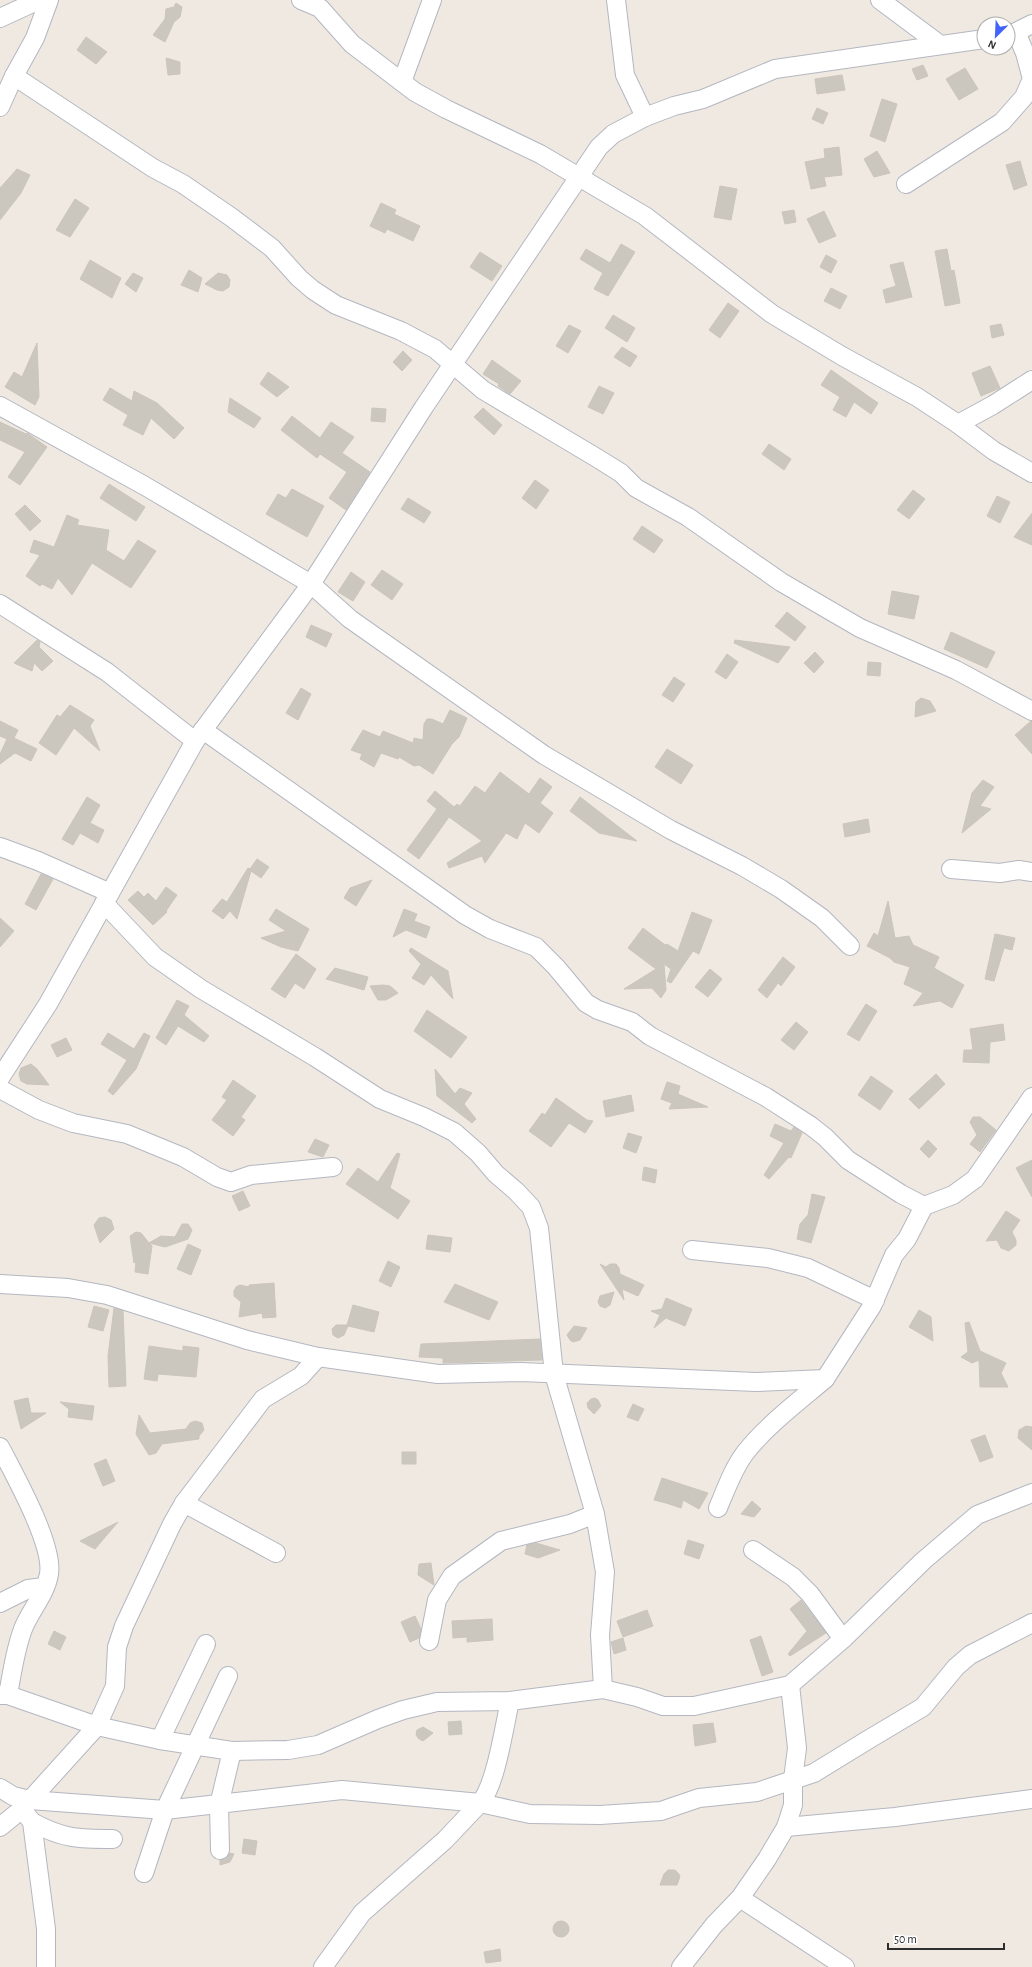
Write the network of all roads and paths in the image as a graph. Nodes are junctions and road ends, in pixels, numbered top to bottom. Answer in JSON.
{"nodes":[{"id":1,"x":39,"y":0,"type":"edge"},
{"id":2,"x":49,"y":0,"type":"edge"},
{"id":3,"x":302,"y":0,"type":"edge"},
{"id":4,"x":432,"y":0,"type":"edge"},
{"id":5,"x":616,"y":0,"type":"edge"},
{"id":6,"x":880,"y":0,"type":"edge"},
{"id":7,"x":320,"y":4,"type":"edge"},
{"id":8,"x":0,"y":18,"type":"edge"},
{"id":9,"x":1032,"y":24,"type":"edge"},
{"id":10,"x":1016,"y":31,"type":"edge"},
{"id":11,"x":1016,"y":39,"type":"edge"},
{"id":12,"x":976,"y":40,"type":"edge"},
{"id":13,"x":939,"y":44,"type":"junction"},
{"id":14,"x":14,"y":76,"type":"junction"},
{"id":15,"x":402,"y":82,"type":"junction"},
{"id":16,"x":0,"y":108,"type":"edge"},
{"id":17,"x":645,"y":117,"type":"junction"},
{"id":18,"x":581,"y":176,"type":"junction"},
{"id":19,"x":906,"y":184,"type":"dead end"},
{"id":20,"x":454,"y":365,"type":"junction"},
{"id":21,"x":1032,"y":380,"type":"edge"},
{"id":22,"x":0,"y":406,"type":"edge"},
{"id":23,"x":958,"y":424,"type":"junction"},
{"id":24,"x":1032,"y":473,"type":"edge"},
{"id":25,"x":311,"y":584,"type":"junction"},
{"id":26,"x":0,"y":604,"type":"edge"},
{"id":27,"x":1032,"y":711,"type":"edge"},
{"id":28,"x":199,"y":735,"type":"junction"},
{"id":29,"x":0,"y":847,"type":"edge"},
{"id":30,"x":950,"y":869,"type":"dead end"},
{"id":31,"x":1032,"y":872,"type":"edge"},
{"id":32,"x":107,"y":898,"type":"junction"},
{"id":33,"x":850,"y":946,"type":"dead end"},
{"id":34,"x":0,"y":1078,"type":"edge"},
{"id":35,"x":0,"y":1089,"type":"edge"},
{"id":36,"x":1032,"y":1098,"type":"edge"},
{"id":37,"x":334,"y":1167,"type":"dead end"},
{"id":38,"x":924,"y":1206,"type":"junction"},
{"id":39,"x":692,"y":1250,"type":"dead end"},
{"id":40,"x":0,"y":1284,"type":"edge"},
{"id":41,"x":875,"y":1300,"type":"junction"},
{"id":42,"x":318,"y":1357,"type":"junction"},
{"id":43,"x":554,"y":1374,"type":"junction"},
{"id":44,"x":824,"y":1379,"type":"junction"},
{"id":45,"x":0,"y":1447,"type":"edge"},
{"id":46,"x":1032,"y":1493,"type":"edge"},
{"id":47,"x":184,"y":1503,"type":"junction"},
{"id":48,"x":718,"y":1508,"type":"dead end"},
{"id":49,"x":595,"y":1514,"type":"junction"},
{"id":50,"x":753,"y":1550,"type":"dead end"},
{"id":51,"x":276,"y":1553,"type":"dead end"},
{"id":52,"x":44,"y":1587,"type":"junction"},
{"id":53,"x":0,"y":1603,"type":"edge"},
{"id":54,"x":1032,"y":1623,"type":"edge"},
{"id":55,"x":843,"y":1639,"type":"junction"},
{"id":56,"x":429,"y":1641,"type":"dead end"},
{"id":57,"x":206,"y":1644,"type":"dead end"},
{"id":58,"x":228,"y":1676,"type":"dead end"},
{"id":59,"x":790,"y":1686,"type":"junction"},
{"id":60,"x":602,"y":1688,"type":"junction"},
{"id":61,"x":4,"y":1695,"type":"edge"},
{"id":62,"x":510,"y":1701,"type":"junction"},
{"id":63,"x":97,"y":1726,"type":"junction"},
{"id":64,"x":160,"y":1740,"type":"junction"},
{"id":65,"x":194,"y":1746,"type":"junction"},
{"id":66,"x":232,"y":1751,"type":"junction"},
{"id":67,"x":793,"y":1779,"type":"junction"},
{"id":68,"x":0,"y":1788,"type":"edge"},
{"id":69,"x":1032,"y":1799,"type":"edge"},
{"id":70,"x":480,"y":1803,"type":"junction"},
{"id":71,"x":219,"y":1805,"type":"junction"},
{"id":72,"x":28,"y":1810,"type":"junction"},
{"id":73,"x":165,"y":1810,"type":"junction"},
{"id":74,"x":0,"y":1827,"type":"edge"},
{"id":75,"x":786,"y":1827,"type":"junction"},
{"id":76,"x":113,"y":1839,"type":"dead end"},
{"id":77,"x":220,"y":1850,"type":"dead end"},
{"id":78,"x":144,"y":1872,"type":"dead end"},
{"id":79,"x":740,"y":1898,"type":"junction"},
{"id":80,"x":46,"y":1967,"type":"edge"},
{"id":81,"x":323,"y":1967,"type":"edge"},
{"id":82,"x":681,"y":1967,"type":"edge"},
{"id":83,"x":845,"y":1967,"type":"edge"}],
"edges":[{"from":1,"to":8,"type":"street"},
{"from":2,"to":14,"type":"street"},
{"from":3,"to":7,"type":"street"},
{"from":4,"to":15,"type":"street"},
{"from":5,"to":17,"type":"street"},
{"from":6,"to":13,"type":"street"},
{"from":7,"to":15,"type":"street"},
{"from":9,"to":10,"type":"street"},
{"from":11,"to":19,"type":"street"},
{"from":12,"to":13,"type":"street"},
{"from":13,"to":17,"type":"street"},
{"from":14,"to":16,"type":"street"},
{"from":14,"to":20,"type":"street"},
{"from":15,"to":18,"type":"street"},
{"from":17,"to":18,"type":"street"},
{"from":18,"to":20,"type":"street"},
{"from":18,"to":23,"type":"street"},
{"from":20,"to":25,"type":"street"},
{"from":20,"to":27,"type":"street"},
{"from":21,"to":23,"type":"street"},
{"from":22,"to":25,"type":"street"},
{"from":23,"to":24,"type":"street"},
{"from":25,"to":28,"type":"street"},
{"from":25,"to":33,"type":"street"},
{"from":26,"to":28,"type":"street"},
{"from":28,"to":32,"type":"street"},
{"from":28,"to":38,"type":"street"},
{"from":29,"to":32,"type":"street"},
{"from":30,"to":31,"type":"street"},
{"from":32,"to":34,"type":"street"},
{"from":32,"to":43,"type":"street"},
{"from":35,"to":37,"type":"street"},
{"from":36,"to":38,"type":"street"},
{"from":38,"to":41,"type":"street"},
{"from":39,"to":41,"type":"street"},
{"from":40,"to":42,"type":"street"},
{"from":41,"to":44,"type":"street"},
{"from":42,"to":43,"type":"street"},
{"from":42,"to":47,"type":"street"},
{"from":43,"to":44,"type":"street"},
{"from":43,"to":49,"type":"street"},
{"from":44,"to":48,"type":"street"},
{"from":45,"to":52,"type":"street"},
{"from":46,"to":55,"type":"street"},
{"from":47,"to":51,"type":"street"},
{"from":47,"to":63,"type":"street"},
{"from":49,"to":56,"type":"street"},
{"from":49,"to":60,"type":"street"},
{"from":50,"to":55,"type":"street"},
{"from":52,"to":53,"type":"street"},
{"from":52,"to":61,"type":"street"},
{"from":54,"to":67,"type":"street"},
{"from":55,"to":59,"type":"street"},
{"from":57,"to":64,"type":"street"},
{"from":58,"to":65,"type":"street"},
{"from":59,"to":60,"type":"street"},
{"from":59,"to":67,"type":"street"},
{"from":60,"to":62,"type":"street"},
{"from":61,"to":63,"type":"street"},
{"from":62,"to":66,"type":"street"},
{"from":62,"to":70,"type":"street"},
{"from":63,"to":64,"type":"street"},
{"from":63,"to":72,"type":"street"},
{"from":64,"to":65,"type":"street"},
{"from":65,"to":66,"type":"street"},
{"from":65,"to":73,"type":"street"},
{"from":66,"to":71,"type":"street"},
{"from":67,"to":70,"type":"street"},
{"from":67,"to":75,"type":"street"},
{"from":68,"to":72,"type":"street"},
{"from":69,"to":75,"type":"street"},
{"from":70,"to":71,"type":"street"},
{"from":70,"to":81,"type":"street"},
{"from":71,"to":73,"type":"street"},
{"from":71,"to":77,"type":"street"},
{"from":72,"to":73,"type":"street"},
{"from":72,"to":74,"type":"street"},
{"from":72,"to":76,"type":"street"},
{"from":72,"to":80,"type":"street"},
{"from":73,"to":78,"type":"street"},
{"from":75,"to":79,"type":"street"},
{"from":79,"to":82,"type":"street"},
{"from":79,"to":83,"type":"street"}]}
